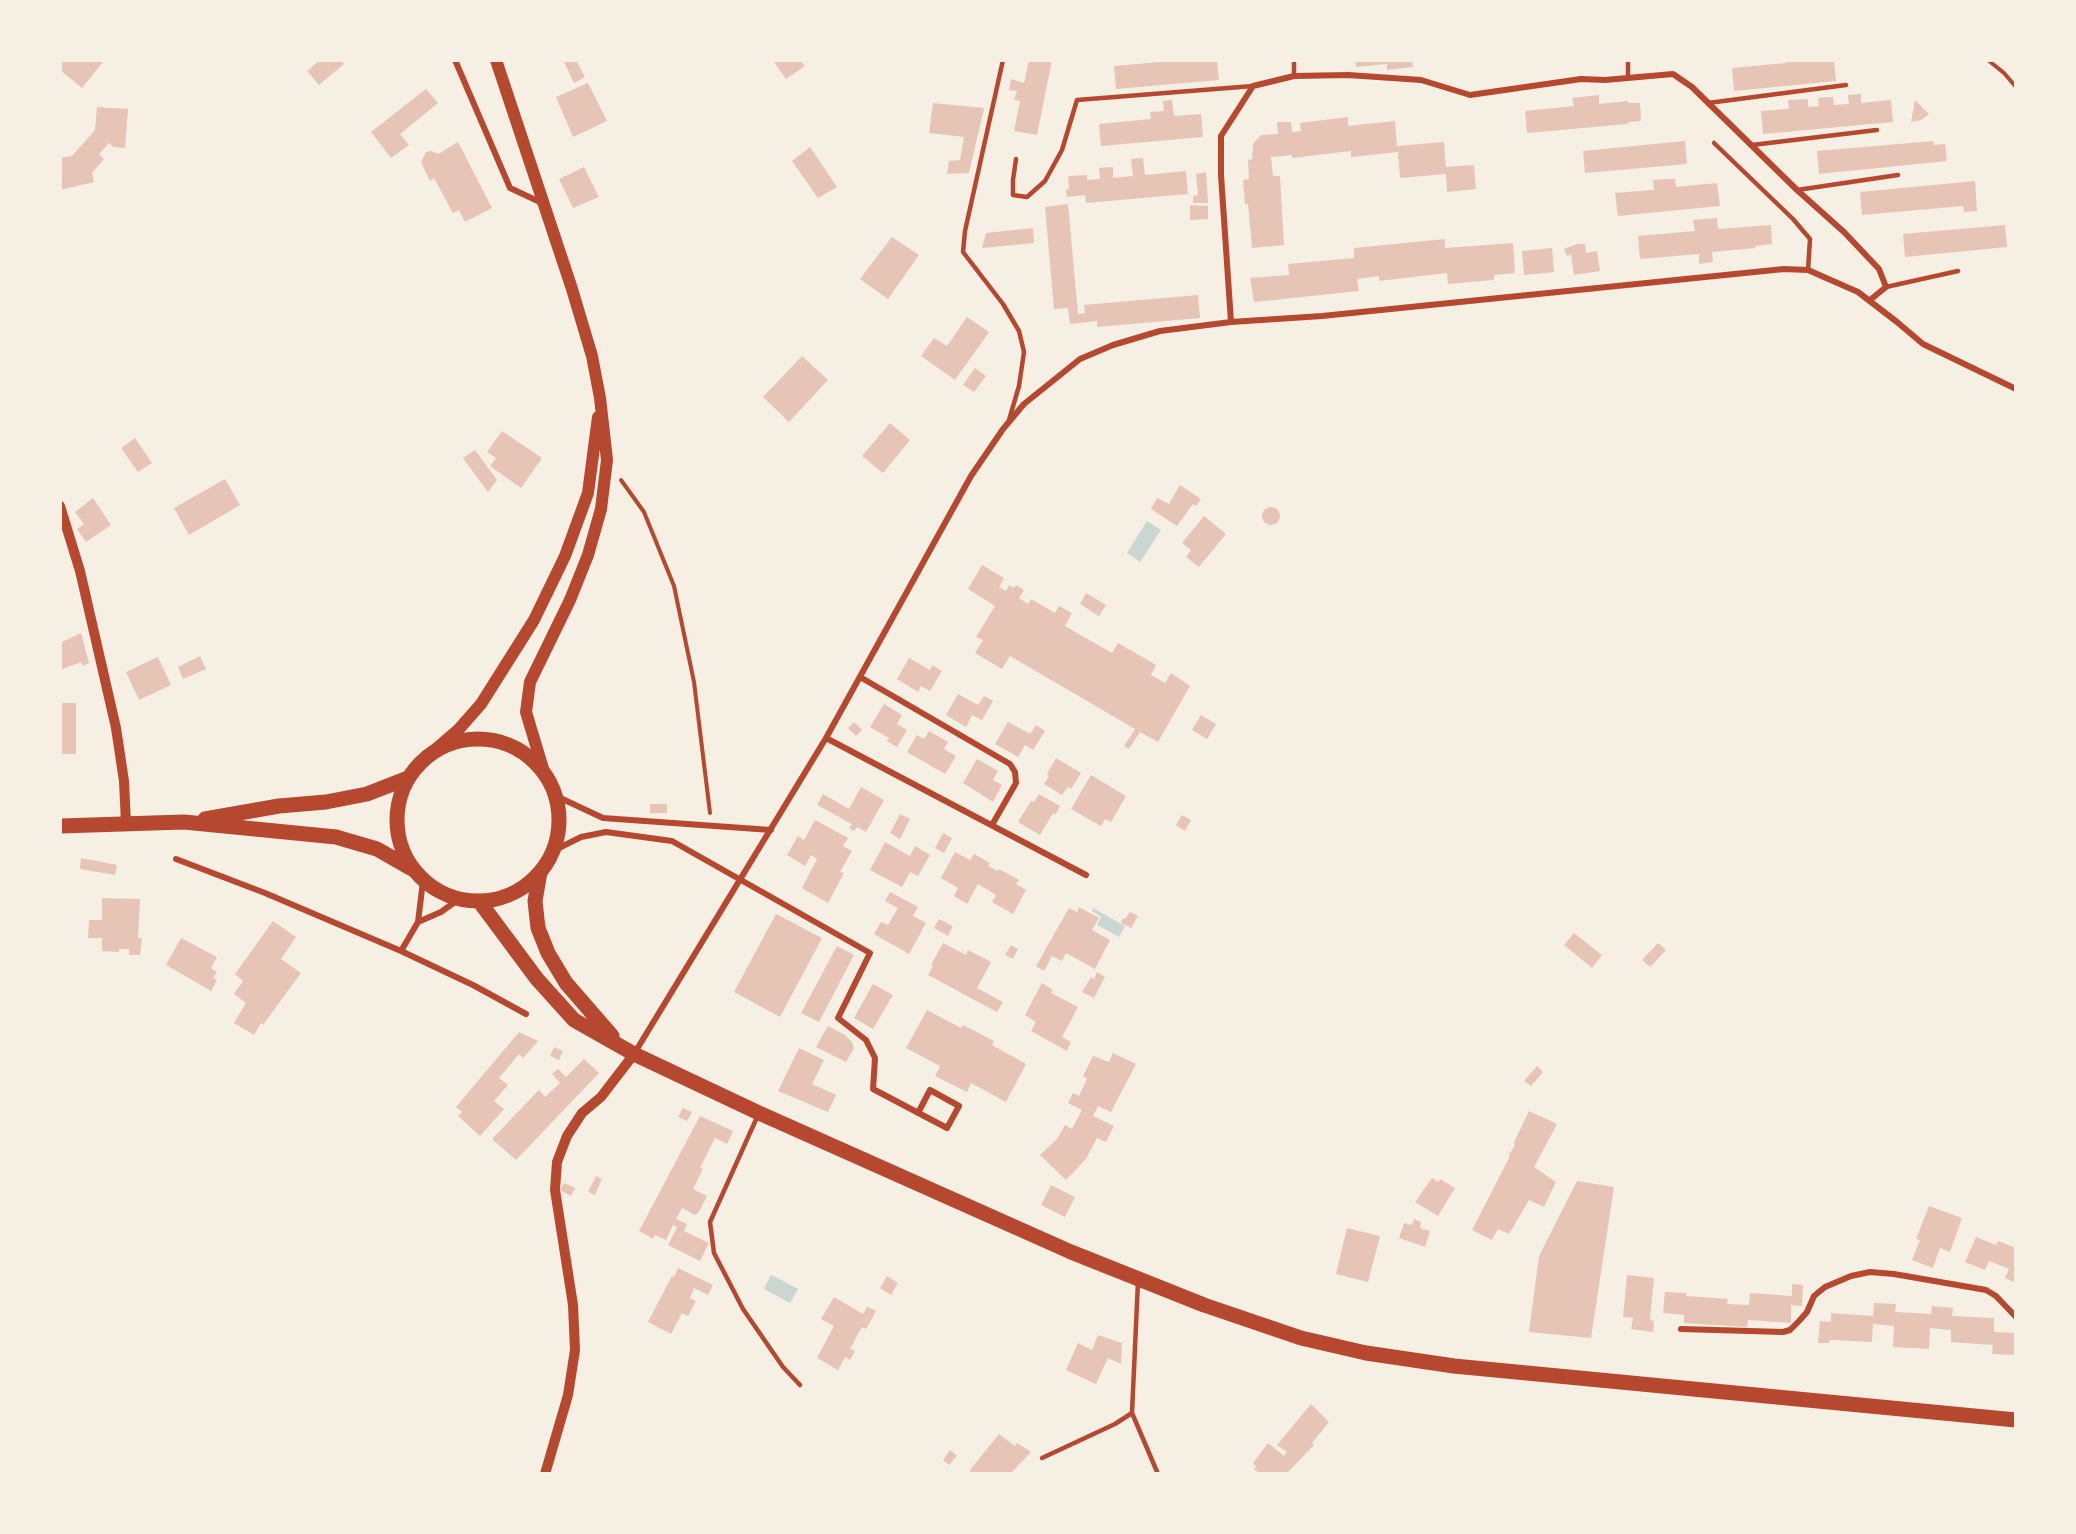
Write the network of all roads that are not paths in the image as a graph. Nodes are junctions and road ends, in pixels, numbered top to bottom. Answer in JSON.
{"nodes":[{"id":1,"x":455,"y":60,"type":"edge"},
{"id":2,"x":496,"y":60,"type":"edge"},
{"id":3,"x":1003,"y":60,"type":"edge"},
{"id":4,"x":1294,"y":60,"type":"edge"},
{"id":5,"x":1628,"y":60,"type":"edge"},
{"id":6,"x":1294,"y":76,"type":"junction"},
{"id":7,"x":1628,"y":78,"type":"junction"},
{"id":8,"x":1253,"y":86,"type":"junction"},
{"id":9,"x":1846,"y":86,"type":"dead end"},
{"id":10,"x":1708,"y":103,"type":"junction"},
{"id":11,"x":1877,"y":130,"type":"dead end"},
{"id":12,"x":1714,"y":143,"type":"dead end"},
{"id":13,"x":1752,"y":145,"type":"junction"},
{"id":14,"x":1016,"y":159,"type":"dead end"},
{"id":15,"x":1898,"y":175,"type":"dead end"},
{"id":16,"x":1797,"y":190,"type":"junction"},
{"id":17,"x":543,"y":203,"type":"junction"},
{"id":18,"x":1808,"y":270,"type":"junction"},
{"id":19,"x":1958,"y":272,"type":"dead end"},
{"id":20,"x":1886,"y":287,"type":"junction"},
{"id":21,"x":1870,"y":300,"type":"junction"},
{"id":22,"x":1231,"y":322,"type":"junction"},
{"id":23,"x":2016,"y":389,"type":"edge"},
{"id":24,"x":600,"y":398,"type":"junction"},
{"id":25,"x":1009,"y":422,"type":"junction"},
{"id":26,"x":60,"y":506,"type":"edge"},
{"id":27,"x":860,"y":676,"type":"junction"},
{"id":28,"x":826,"y":738,"type":"junction"},
{"id":29,"x":429,"y":754,"type":"junction"},
{"id":30,"x":544,"y":772,"type":"junction"},
{"id":31,"x":408,"y":778,"type":"junction"},
{"id":32,"x":556,"y":796,"type":"junction"},
{"id":33,"x":184,"y":822,"type":"junction"},
{"id":34,"x":126,"y":823,"type":"junction"},
{"id":35,"x":60,"y":825,"type":"edge"},
{"id":36,"x":992,"y":825,"type":"junction"},
{"id":37,"x":771,"y":830,"type":"junction"},
{"id":38,"x":553,"y":851,"type":"junction"},
{"id":39,"x":176,"y":859,"type":"dead end"},
{"id":40,"x":540,"y":872,"type":"junction"},
{"id":41,"x":418,"y":875,"type":"junction"},
{"id":42,"x":1086,"y":875,"type":"dead end"},
{"id":43,"x":741,"y":879,"type":"junction"},
{"id":44,"x":459,"y":899,"type":"junction"},
{"id":45,"x":479,"y":901,"type":"junction"},
{"id":46,"x":418,"y":922,"type":"junction"},
{"id":47,"x":401,"y":951,"type":"junction"},
{"id":48,"x":526,"y":1014,"type":"dead end"},
{"id":49,"x":620,"y":1044,"type":"junction"},
{"id":50,"x":634,"y":1054,"type":"junction"},
{"id":51,"x":759,"y":1113,"type":"junction"},
{"id":52,"x":918,"y":1113,"type":"junction"},
{"id":53,"x":1138,"y":1278,"type":"junction"},
{"id":54,"x":2016,"y":1317,"type":"edge"},
{"id":55,"x":1681,"y":1329,"type":"dead end"},
{"id":56,"x":800,"y":1385,"type":"dead end"},
{"id":57,"x":1132,"y":1413,"type":"junction"},
{"id":58,"x":2016,"y":1420,"type":"edge"},
{"id":59,"x":1042,"y":1458,"type":"dead end"},
{"id":60,"x":545,"y":1474,"type":"edge"},
{"id":61,"x":1158,"y":1474,"type":"edge"}],
"edges":[{"from":1,"to":17,"type":"street"},
{"from":2,"to":17,"type":"main road"},
{"from":3,"to":25,"type":"lane"},
{"from":4,"to":6,"type":"lane"},
{"from":5,"to":7,"type":"lane"},
{"from":6,"to":7,"type":"street"},
{"from":6,"to":8,"type":"street"},
{"from":7,"to":10,"type":"street"},
{"from":8,"to":14,"type":"lane"},
{"from":8,"to":22,"type":"street"},
{"from":9,"to":10,"type":"lane"},
{"from":10,"to":13,"type":"street"},
{"from":11,"to":13,"type":"lane"},
{"from":12,"to":18,"type":"lane"},
{"from":13,"to":16,"type":"street"},
{"from":15,"to":16,"type":"lane"},
{"from":16,"to":20,"type":"street"},
{"from":17,"to":24,"type":"main road"},
{"from":18,"to":21,"type":"street"},
{"from":18,"to":22,"type":"street"},
{"from":19,"to":20,"type":"lane"},
{"from":20,"to":21,"type":"street"},
{"from":21,"to":23,"type":"street"},
{"from":22,"to":25,"type":"street"},
{"from":24,"to":29,"type":"main road"},
{"from":24,"to":30,"type":"main road"},
{"from":25,"to":27,"type":"street"},
{"from":26,"to":34,"type":"street"},
{"from":27,"to":28,"type":"street"},
{"from":27,"to":36,"type":"street"},
{"from":28,"to":36,"type":"street"},
{"from":28,"to":37,"type":"street"},
{"from":29,"to":30,"type":"main road"},
{"from":29,"to":31,"type":"main road"},
{"from":30,"to":32,"type":"main road"},
{"from":31,"to":33,"type":"main road"},
{"from":31,"to":41,"type":"main road"},
{"from":32,"to":37,"type":"street"},
{"from":32,"to":38,"type":"main road"},
{"from":33,"to":34,"type":"main road"},
{"from":33,"to":41,"type":"main road"},
{"from":34,"to":35,"type":"main road"},
{"from":36,"to":42,"type":"street"},
{"from":37,"to":43,"type":"street"},
{"from":38,"to":40,"type":"main road"},
{"from":38,"to":43,"type":"street"},
{"from":39,"to":47,"type":"street"},
{"from":40,"to":45,"type":"main road"},
{"from":40,"to":49,"type":"main road"},
{"from":41,"to":44,"type":"main road"},
{"from":41,"to":46,"type":"street"},
{"from":43,"to":50,"type":"street"},
{"from":43,"to":52,"type":"street"},
{"from":44,"to":45,"type":"main road"},
{"from":44,"to":46,"type":"street"},
{"from":45,"to":49,"type":"main road"},
{"from":46,"to":47,"type":"street"},
{"from":47,"to":48,"type":"street"},
{"from":49,"to":50,"type":"main road"},
{"from":50,"to":51,"type":"main road"},
{"from":50,"to":60,"type":"street"},
{"from":51,"to":53,"type":"main road"},
{"from":51,"to":56,"type":"lane"},
{"from":52,"to":52,"type":"street"},
{"from":53,"to":57,"type":"lane"},
{"from":53,"to":58,"type":"main road"},
{"from":54,"to":55,"type":"street"},
{"from":57,"to":59,"type":"lane"},
{"from":57,"to":61,"type":"lane"}]}
